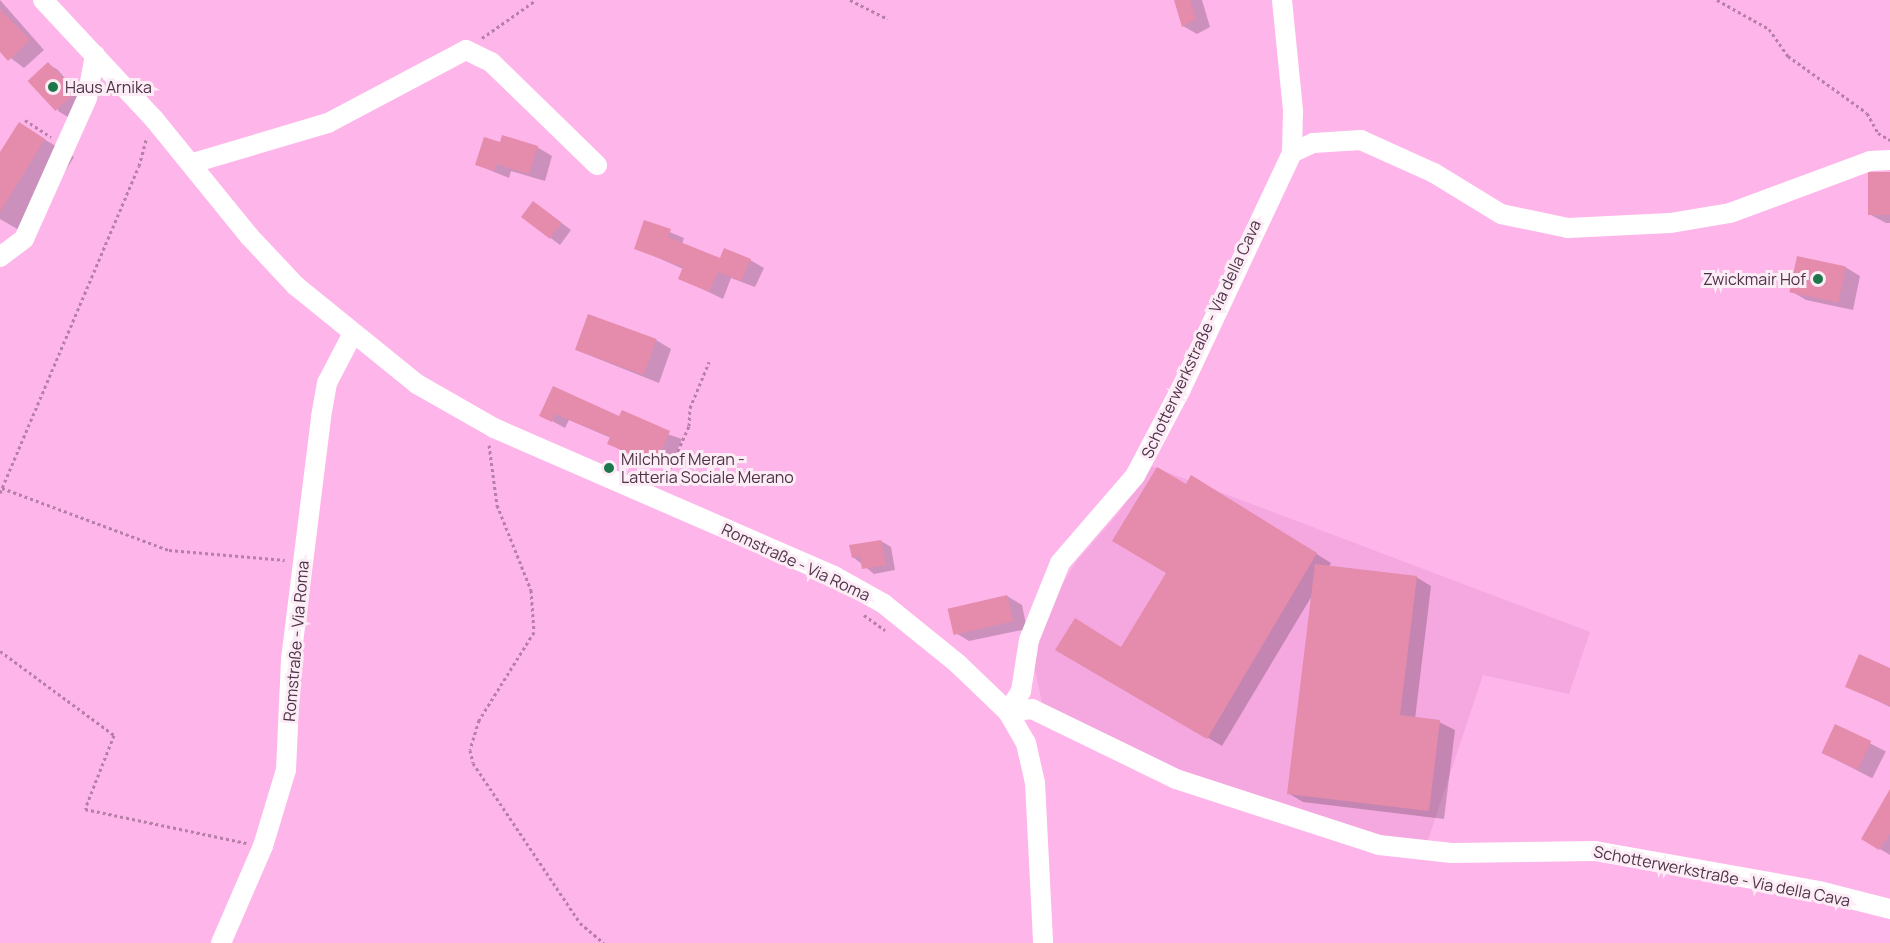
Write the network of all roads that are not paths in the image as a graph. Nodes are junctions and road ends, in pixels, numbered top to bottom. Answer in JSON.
{"nodes":[{"id":1,"x":43,"y":0,"type":"edge"},
{"id":2,"x":1282,"y":0,"type":"edge"},
{"id":3,"x":92,"y":65,"type":"junction"},
{"id":4,"x":1292,"y":153,"type":"junction"},
{"id":5,"x":1890,"y":160,"type":"edge"},
{"id":6,"x":193,"y":163,"type":"junction"},
{"id":7,"x":597,"y":165,"type":"dead end"},
{"id":8,"x":8,"y":251,"type":"edge"},
{"id":9,"x":352,"y":335,"type":"junction"},
{"id":10,"x":1008,"y":712,"type":"junction"},
{"id":11,"x":1890,"y":909,"type":"edge"},
{"id":12,"x":221,"y":943,"type":"edge"},
{"id":13,"x":1043,"y":943,"type":"edge"}],
"edges":[{"from":1,"to":3,"type":"street","name":"Romstraße - Via Roma"},
{"from":2,"to":4,"type":"street"},
{"from":3,"to":6,"type":"street","name":"Romstraße - Via Roma"},
{"from":3,"to":8,"type":"street"},
{"from":4,"to":5,"type":"street"},
{"from":4,"to":10,"type":"street","name":"Schotterwerkstraße - Via della Cava"},
{"from":6,"to":7,"type":"street"},
{"from":6,"to":9,"type":"street","name":"Romstraße - Via Roma"},
{"from":9,"to":10,"type":"street","name":"Romstraße - Via Roma"},
{"from":9,"to":12,"type":"street","name":"Romstraße - Via Roma"},
{"from":10,"to":11,"type":"street","name":"Schotterwerkstraße - Via della Cava"},
{"from":10,"to":13,"type":"street","name":"Romstraße - Via Roma"}]}
